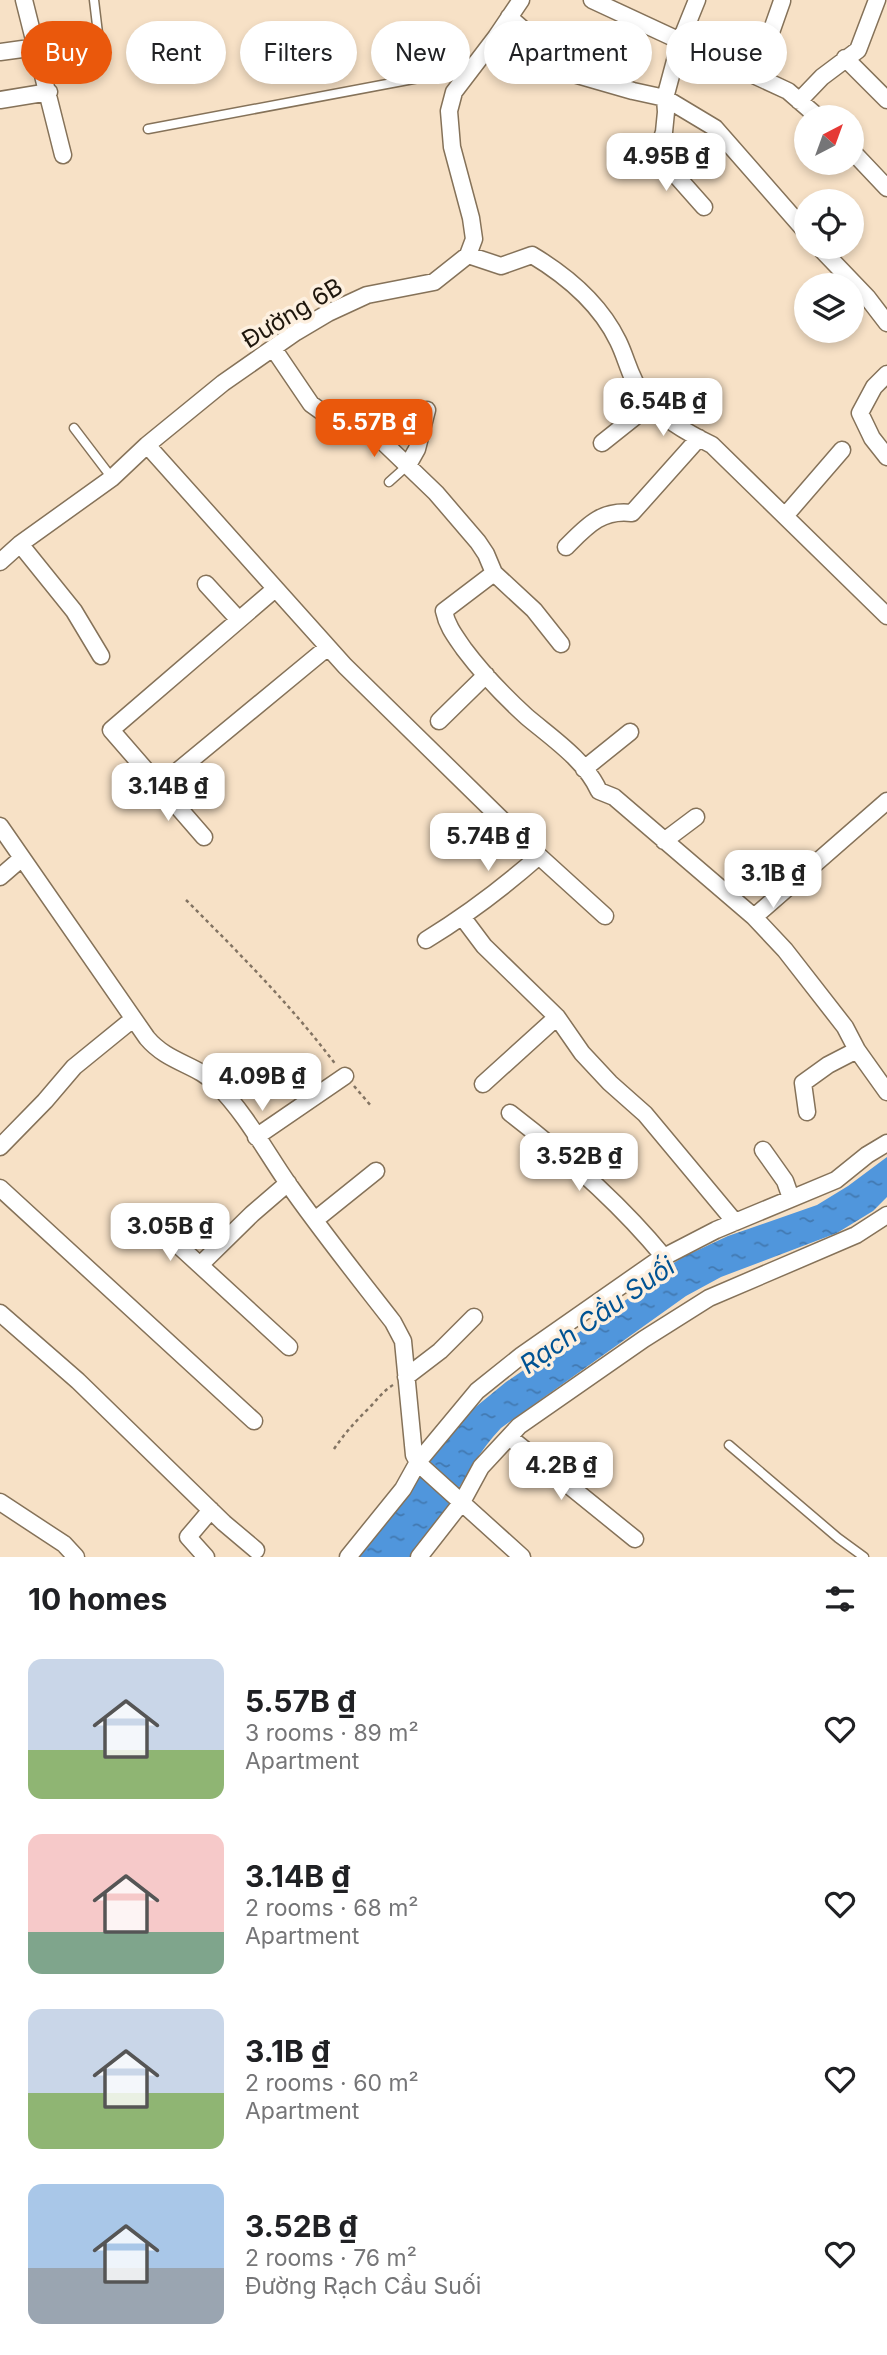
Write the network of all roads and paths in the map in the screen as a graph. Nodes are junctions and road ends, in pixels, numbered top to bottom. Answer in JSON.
{"nodes":[{"id":1,"x":24,"y":0,"type":"edge"},
{"id":2,"x":94,"y":0,"type":"edge"},
{"id":3,"x":521,"y":0,"type":"edge"},
{"id":4,"x":592,"y":0,"type":"edge"},
{"id":5,"x":697,"y":0,"type":"edge"},
{"id":6,"x":877,"y":0,"type":"edge"},
{"id":7,"x":782,"y":1,"type":"edge"},
{"id":8,"x":509,"y":17,"type":"junction"},
{"id":9,"x":30,"y":21,"type":"edge"},
{"id":10,"x":97,"y":21,"type":"edge"},
{"id":11,"x":688,"y":21,"type":"edge"},
{"id":12,"x":775,"y":21,"type":"edge"},
{"id":13,"x":666,"y":35,"type":"edge"},
{"id":14,"x":21,"y":49,"type":"edge"},
{"id":15,"x":0,"y":52,"type":"edge"},
{"id":16,"x":845,"y":58,"type":"junction"},
{"id":17,"x":470,"y":74,"type":"edge"},
{"id":18,"x":47,"y":84,"type":"edge"},
{"id":19,"x":387,"y":84,"type":"edge"},
{"id":20,"x":461,"y":84,"type":"edge"},
{"id":21,"x":669,"y":84,"type":"edge"},
{"id":22,"x":774,"y":84,"type":"edge"},
{"id":23,"x":49,"y":92,"type":"junction"},
{"id":24,"x":665,"y":98,"type":"junction"},
{"id":25,"x":0,"y":100,"type":"edge"},
{"id":26,"x":887,"y":100,"type":"edge"},
{"id":27,"x":799,"y":101,"type":"junction"},
{"id":28,"x":804,"y":105,"type":"edge"},
{"id":29,"x":148,"y":129,"type":"dead end"},
{"id":30,"x":63,"y":155,"type":"dead end"},
{"id":31,"x":864,"y":164,"type":"edge"},
{"id":32,"x":887,"y":188,"type":"edge"},
{"id":33,"x":704,"y":207,"type":"dead end"},
{"id":34,"x":794,"y":218,"type":"edge"},
{"id":35,"x":468,"y":255,"type":"junction"},
{"id":36,"x":830,"y":259,"type":"edge"},
{"id":37,"x":887,"y":323,"type":"edge"},
{"id":38,"x":273,"y":348,"type":"junction"},
{"id":39,"x":887,"y":374,"type":"edge"},
{"id":40,"x":651,"y":404,"type":"junction"},
{"id":41,"x":427,"y":410,"type":"dead end"},
{"id":42,"x":75,"y":428,"type":"dead end"},
{"id":43,"x":699,"y":438,"type":"junction"},
{"id":44,"x":602,"y":443,"type":"dead end"},
{"id":45,"x":147,"y":445,"type":"junction"},
{"id":46,"x":842,"y":450,"type":"dead end"},
{"id":47,"x":887,"y":457,"type":"edge"},
{"id":48,"x":408,"y":465,"type":"junction"},
{"id":49,"x":112,"y":478,"type":"junction"},
{"id":50,"x":389,"y":482,"type":"dead end"},
{"id":51,"x":785,"y":516,"type":"junction"},
{"id":52,"x":20,"y":544,"type":"junction"},
{"id":53,"x":566,"y":547,"type":"dead end"},
{"id":54,"x":0,"y":562,"type":"edge"},
{"id":55,"x":494,"y":573,"type":"junction"},
{"id":56,"x":206,"y":584,"type":"dead end"},
{"id":57,"x":275,"y":589,"type":"junction"},
{"id":58,"x":887,"y":616,"type":"edge"},
{"id":59,"x":239,"y":620,"type":"junction"},
{"id":60,"x":561,"y":644,"type":"dead end"},
{"id":61,"x":328,"y":647,"type":"junction"},
{"id":62,"x":101,"y":656,"type":"dead end"},
{"id":63,"x":486,"y":675,"type":"junction"},
{"id":64,"x":439,"y":721,"type":"dead end"},
{"id":65,"x":630,"y":732,"type":"dead end"},
{"id":66,"x":584,"y":769,"type":"junction"},
{"id":67,"x":159,"y":785,"type":"junction"},
{"id":68,"x":145,"y":798,"type":"dead end"},
{"id":69,"x":887,"y":801,"type":"edge"},
{"id":70,"x":696,"y":817,"type":"dead end"},
{"id":71,"x":0,"y":826,"type":"edge"},
{"id":72,"x":204,"y":836,"type":"dead end"},
{"id":73,"x":663,"y":841,"type":"junction"},
{"id":74,"x":539,"y":856,"type":"junction"},
{"id":75,"x":22,"y":858,"type":"junction"},
{"id":76,"x":0,"y":877,"type":"edge"},
{"id":77,"x":186,"y":900,"type":"dead end"},
{"id":78,"x":605,"y":916,"type":"dead end"},
{"id":79,"x":754,"y":917,"type":"junction"},
{"id":80,"x":463,"y":918,"type":"junction"},
{"id":81,"x":426,"y":940,"type":"dead end"},
{"id":82,"x":557,"y":1017,"type":"junction"},
{"id":83,"x":133,"y":1019,"type":"junction"},
{"id":84,"x":858,"y":1050,"type":"junction"},
{"id":85,"x":345,"y":1076,"type":"junction"},
{"id":86,"x":483,"y":1084,"type":"dead end"},
{"id":87,"x":887,"y":1092,"type":"edge"},
{"id":88,"x":372,"y":1107,"type":"dead end"},
{"id":89,"x":807,"y":1112,"type":"dead end"},
{"id":90,"x":510,"y":1113,"type":"dead end"},
{"id":91,"x":256,"y":1137,"type":"junction"},
{"id":92,"x":887,"y":1143,"type":"edge"},
{"id":93,"x":0,"y":1147,"type":"edge"},
{"id":94,"x":763,"y":1150,"type":"dead end"},
{"id":95,"x":376,"y":1171,"type":"dead end"},
{"id":96,"x":288,"y":1183,"type":"junction"},
{"id":97,"x":0,"y":1188,"type":"edge"},
{"id":98,"x":791,"y":1198,"type":"junction"},
{"id":99,"x":887,"y":1215,"type":"edge"},
{"id":100,"x":315,"y":1220,"type":"junction"},
{"id":101,"x":736,"y":1222,"type":"junction"},
{"id":102,"x":166,"y":1234,"type":"dead end"},
{"id":103,"x":664,"y":1257,"type":"junction"},
{"id":104,"x":200,"y":1265,"type":"junction"},
{"id":105,"x":0,"y":1313,"type":"edge"},
{"id":106,"x":474,"y":1317,"type":"dead end"},
{"id":107,"x":289,"y":1347,"type":"dead end"},
{"id":108,"x":407,"y":1380,"type":"junction"},
{"id":109,"x":254,"y":1421,"type":"dead end"},
{"id":110,"x":509,"y":1437,"type":"junction"},
{"id":111,"x":729,"y":1445,"type":"dead end"},
{"id":112,"x":334,"y":1449,"type":"dead end"},
{"id":113,"x":419,"y":1463,"type":"junction"},
{"id":114,"x":461,"y":1501,"type":"junction"},
{"id":115,"x":1,"y":1504,"type":"edge"},
{"id":116,"x":211,"y":1510,"type":"junction"},
{"id":117,"x":635,"y":1539,"type":"dead end"},
{"id":118,"x":256,"y":1550,"type":"dead end"},
{"id":119,"x":421,"y":1556,"type":"edge"},
{"id":120,"x":76,"y":1557,"type":"edge"},
{"id":121,"x":206,"y":1557,"type":"edge"},
{"id":122,"x":348,"y":1557,"type":"edge"},
{"id":123,"x":522,"y":1557,"type":"edge"},
{"id":124,"x":864,"y":1557,"type":"edge"}],
"edges":[{"from":1,"to":9,"type":"street"},
{"from":2,"to":10,"type":"lane"},
{"from":3,"to":8,"type":"street"},
{"from":4,"to":13,"type":"street"},
{"from":5,"to":11,"type":"street"},
{"from":6,"to":16,"type":"street"},
{"from":7,"to":12,"type":"street"},
{"from":8,"to":17,"type":"street"},
{"from":8,"to":24,"type":"street"},
{"from":14,"to":15,"type":"street"},
{"from":16,"to":26,"type":"street"},
{"from":16,"to":27,"type":"street"},
{"from":18,"to":23,"type":"street"},
{"from":19,"to":29,"type":"lane"},
{"from":20,"to":35,"type":"street"},
{"from":21,"to":24,"type":"street"},
{"from":22,"to":27,"type":"street"},
{"from":23,"to":25,"type":"street"},
{"from":23,"to":30,"type":"street"},
{"from":24,"to":33,"type":"street"},
{"from":24,"to":34,"type":"street"},
{"from":27,"to":28,"type":"street"},
{"from":31,"to":32,"type":"street"},
{"from":35,"to":38,"type":"street","name":"Đường 6B"},
{"from":35,"to":40,"type":"street"},
{"from":36,"to":37,"type":"street"},
{"from":38,"to":45,"type":"street","name":"Đường 6B"},
{"from":38,"to":48,"type":"street"},
{"from":39,"to":47,"type":"street"},
{"from":40,"to":43,"type":"street"},
{"from":40,"to":44,"type":"street"},
{"from":41,"to":48,"type":"street"},
{"from":42,"to":49,"type":"lane"},
{"from":43,"to":51,"type":"street"},
{"from":43,"to":53,"type":"street"},
{"from":45,"to":49,"type":"street","name":"Đường 6B"},
{"from":45,"to":57,"type":"street"},
{"from":46,"to":51,"type":"street"},
{"from":48,"to":50,"type":"lane"},
{"from":48,"to":55,"type":"street"},
{"from":49,"to":52,"type":"street","name":"Đường 6B"},
{"from":51,"to":58,"type":"street"},
{"from":52,"to":54,"type":"street","name":"Đường 6B"},
{"from":52,"to":62,"type":"street"},
{"from":55,"to":60,"type":"street"},
{"from":55,"to":63,"type":"street"},
{"from":56,"to":59,"type":"street"},
{"from":57,"to":59,"type":"street"},
{"from":57,"to":61,"type":"street"},
{"from":59,"to":67,"type":"street"},
{"from":61,"to":67,"type":"street"},
{"from":61,"to":74,"type":"street"},
{"from":63,"to":64,"type":"street"},
{"from":63,"to":66,"type":"street"},
{"from":65,"to":66,"type":"street"},
{"from":66,"to":73,"type":"street"},
{"from":67,"to":68,"type":"street"},
{"from":67,"to":72,"type":"street"},
{"from":69,"to":79,"type":"street"},
{"from":70,"to":73,"type":"street"},
{"from":71,"to":75,"type":"street"},
{"from":73,"to":79,"type":"street"},
{"from":74,"to":78,"type":"street"},
{"from":74,"to":80,"type":"street"},
{"from":75,"to":76,"type":"street"},
{"from":75,"to":83,"type":"street"},
{"from":77,"to":85,"type":"path"},
{"from":79,"to":84,"type":"street"},
{"from":80,"to":81,"type":"street"},
{"from":80,"to":82,"type":"street"},
{"from":82,"to":86,"type":"street"},
{"from":82,"to":101,"type":"street"},
{"from":83,"to":91,"type":"street"},
{"from":83,"to":93,"type":"street"},
{"from":84,"to":87,"type":"street"},
{"from":84,"to":89,"type":"street"},
{"from":85,"to":88,"type":"path"},
{"from":85,"to":91,"type":"street"},
{"from":90,"to":103,"type":"street"},
{"from":91,"to":96,"type":"street"},
{"from":92,"to":98,"type":"street"},
{"from":94,"to":98,"type":"street"},
{"from":95,"to":100,"type":"street"},
{"from":96,"to":100,"type":"street"},
{"from":96,"to":104,"type":"street"},
{"from":97,"to":109,"type":"street"},
{"from":98,"to":101,"type":"street"},
{"from":99,"to":110,"type":"street"},
{"from":100,"to":108,"type":"street"},
{"from":101,"to":103,"type":"street"},
{"from":102,"to":104,"type":"street"},
{"from":103,"to":113,"type":"street"},
{"from":104,"to":107,"type":"street"},
{"from":105,"to":116,"type":"street"},
{"from":106,"to":108,"type":"street"},
{"from":108,"to":112,"type":"path"},
{"from":108,"to":113,"type":"street"},
{"from":110,"to":114,"type":"street"},
{"from":110,"to":117,"type":"street"},
{"from":111,"to":124,"type":"lane"},
{"from":113,"to":114,"type":"street"},
{"from":113,"to":122,"type":"street"},
{"from":114,"to":119,"type":"street"},
{"from":114,"to":123,"type":"street"},
{"from":115,"to":120,"type":"street"},
{"from":116,"to":118,"type":"street"},
{"from":116,"to":121,"type":"street"}]}
